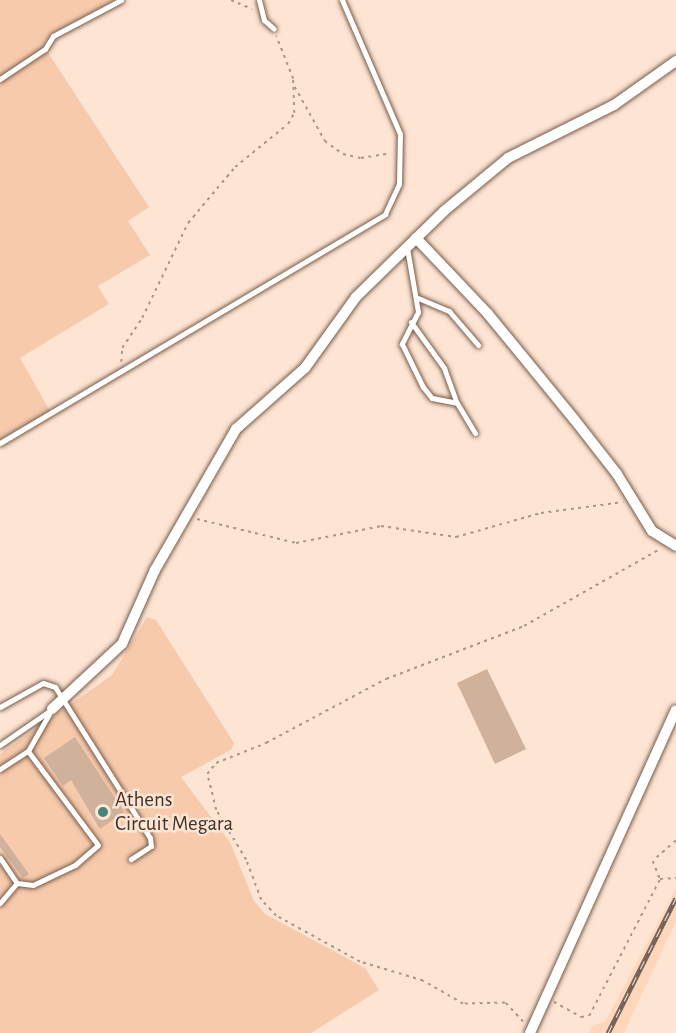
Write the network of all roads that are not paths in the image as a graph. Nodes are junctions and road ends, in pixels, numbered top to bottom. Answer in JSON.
{"nodes":[{"id":1,"x":120,"y":0,"type":"edge"},
{"id":2,"x":259,"y":0,"type":"edge"},
{"id":3,"x":342,"y":0,"type":"edge"},
{"id":4,"x":274,"y":29,"type":"road end"},
{"id":5,"x":676,"y":61,"type":"edge"},
{"id":6,"x":0,"y":79,"type":"edge"},
{"id":7,"x":416,"y":238,"type":"junction"},
{"id":8,"x":407,"y":247,"type":"junction"},
{"id":9,"x":418,"y":298,"type":"junction"},
{"id":10,"x":411,"y":322,"type":"junction"},
{"id":11,"x":478,"y":345,"type":"dead end"},
{"id":12,"x":458,"y":403,"type":"junction"},
{"id":13,"x":475,"y":433,"type":"dead end"},
{"id":14,"x":0,"y":443,"type":"edge"},
{"id":15,"x":672,"y":545,"type":"edge"},
{"id":16,"x":63,"y":701,"type":"junction"},
{"id":17,"x":0,"y":706,"type":"edge"},
{"id":18,"x":52,"y":709,"type":"junction"},
{"id":19,"x":676,"y":710,"type":"edge"},
{"id":20,"x":0,"y":745,"type":"edge"},
{"id":21,"x":28,"y":751,"type":"junction"},
{"id":22,"x":0,"y":770,"type":"edge"},
{"id":23,"x":0,"y":858,"type":"edge"},
{"id":24,"x":130,"y":859,"type":"dead end"},
{"id":25,"x":17,"y":883,"type":"junction"},
{"id":26,"x":0,"y":903,"type":"edge"},
{"id":27,"x":531,"y":1032,"type":"edge"}],
"edges":[{"from":1,"to":6,"type":"lane"},
{"from":2,"to":4,"type":"lane"},
{"from":3,"to":14,"type":"lane"},
{"from":5,"to":7,"type":"street"},
{"from":7,"to":8,"type":"street"},
{"from":7,"to":15,"type":"street"},
{"from":8,"to":9,"type":"lane"},
{"from":8,"to":16,"type":"street"},
{"from":9,"to":10,"type":"lane"},
{"from":9,"to":11,"type":"lane"},
{"from":10,"to":12,"type":"lane"},
{"from":10,"to":12,"type":"lane"},
{"from":12,"to":13,"type":"lane"},
{"from":16,"to":17,"type":"lane"},
{"from":16,"to":18,"type":"street"},
{"from":16,"to":24,"type":"lane"},
{"from":18,"to":20,"type":"lane"},
{"from":18,"to":21,"type":"lane"},
{"from":19,"to":27,"type":"street"},
{"from":21,"to":22,"type":"lane"},
{"from":21,"to":25,"type":"lane"},
{"from":23,"to":25,"type":"lane"},
{"from":25,"to":26,"type":"lane"}]}
